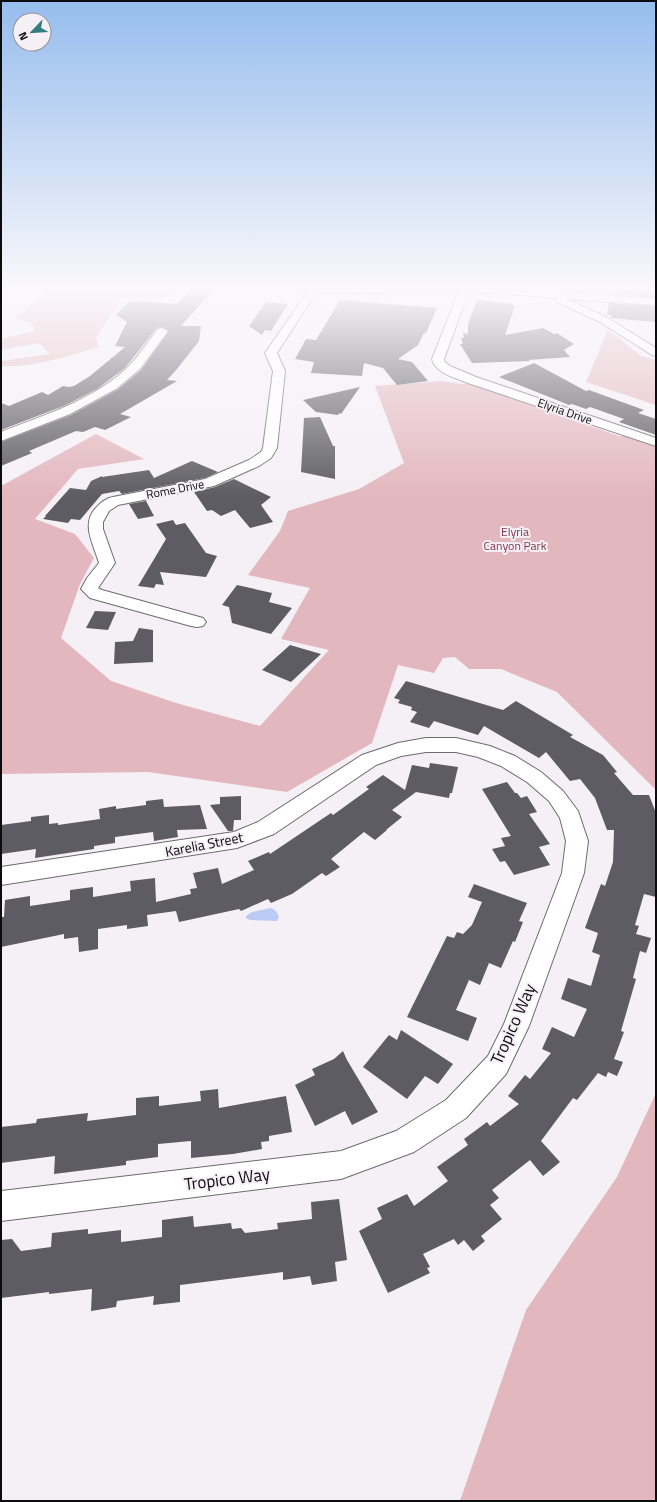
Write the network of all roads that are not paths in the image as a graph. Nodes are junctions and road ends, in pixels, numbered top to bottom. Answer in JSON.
{"nodes":[{"id":1,"x":143,"y":357,"type":"edge"},
{"id":2,"x":273,"y":357,"type":"edge"},
{"id":3,"x":439,"y":357,"type":"edge"},
{"id":4,"x":1,"y":437,"type":"edge"},
{"id":5,"x":656,"y":442,"type":"edge"},
{"id":6,"x":197,"y":622,"type":"dead end"},
{"id":7,"x":456,"y":745,"type":"joint"},
{"id":8,"x":1,"y":876,"type":"edge"},
{"id":9,"x":1,"y":1206,"type":"edge"}],
"edges":[{"from":1,"to":4,"type":"street"},
{"from":2,"to":6,"type":"street","name":"Rome Drive"},
{"from":3,"to":5,"type":"street","name":"Elyria Drive"},
{"from":7,"to":8,"type":"street","name":"Karelia Street"},
{"from":7,"to":9,"type":"street","name":"Tropico Way"}]}
